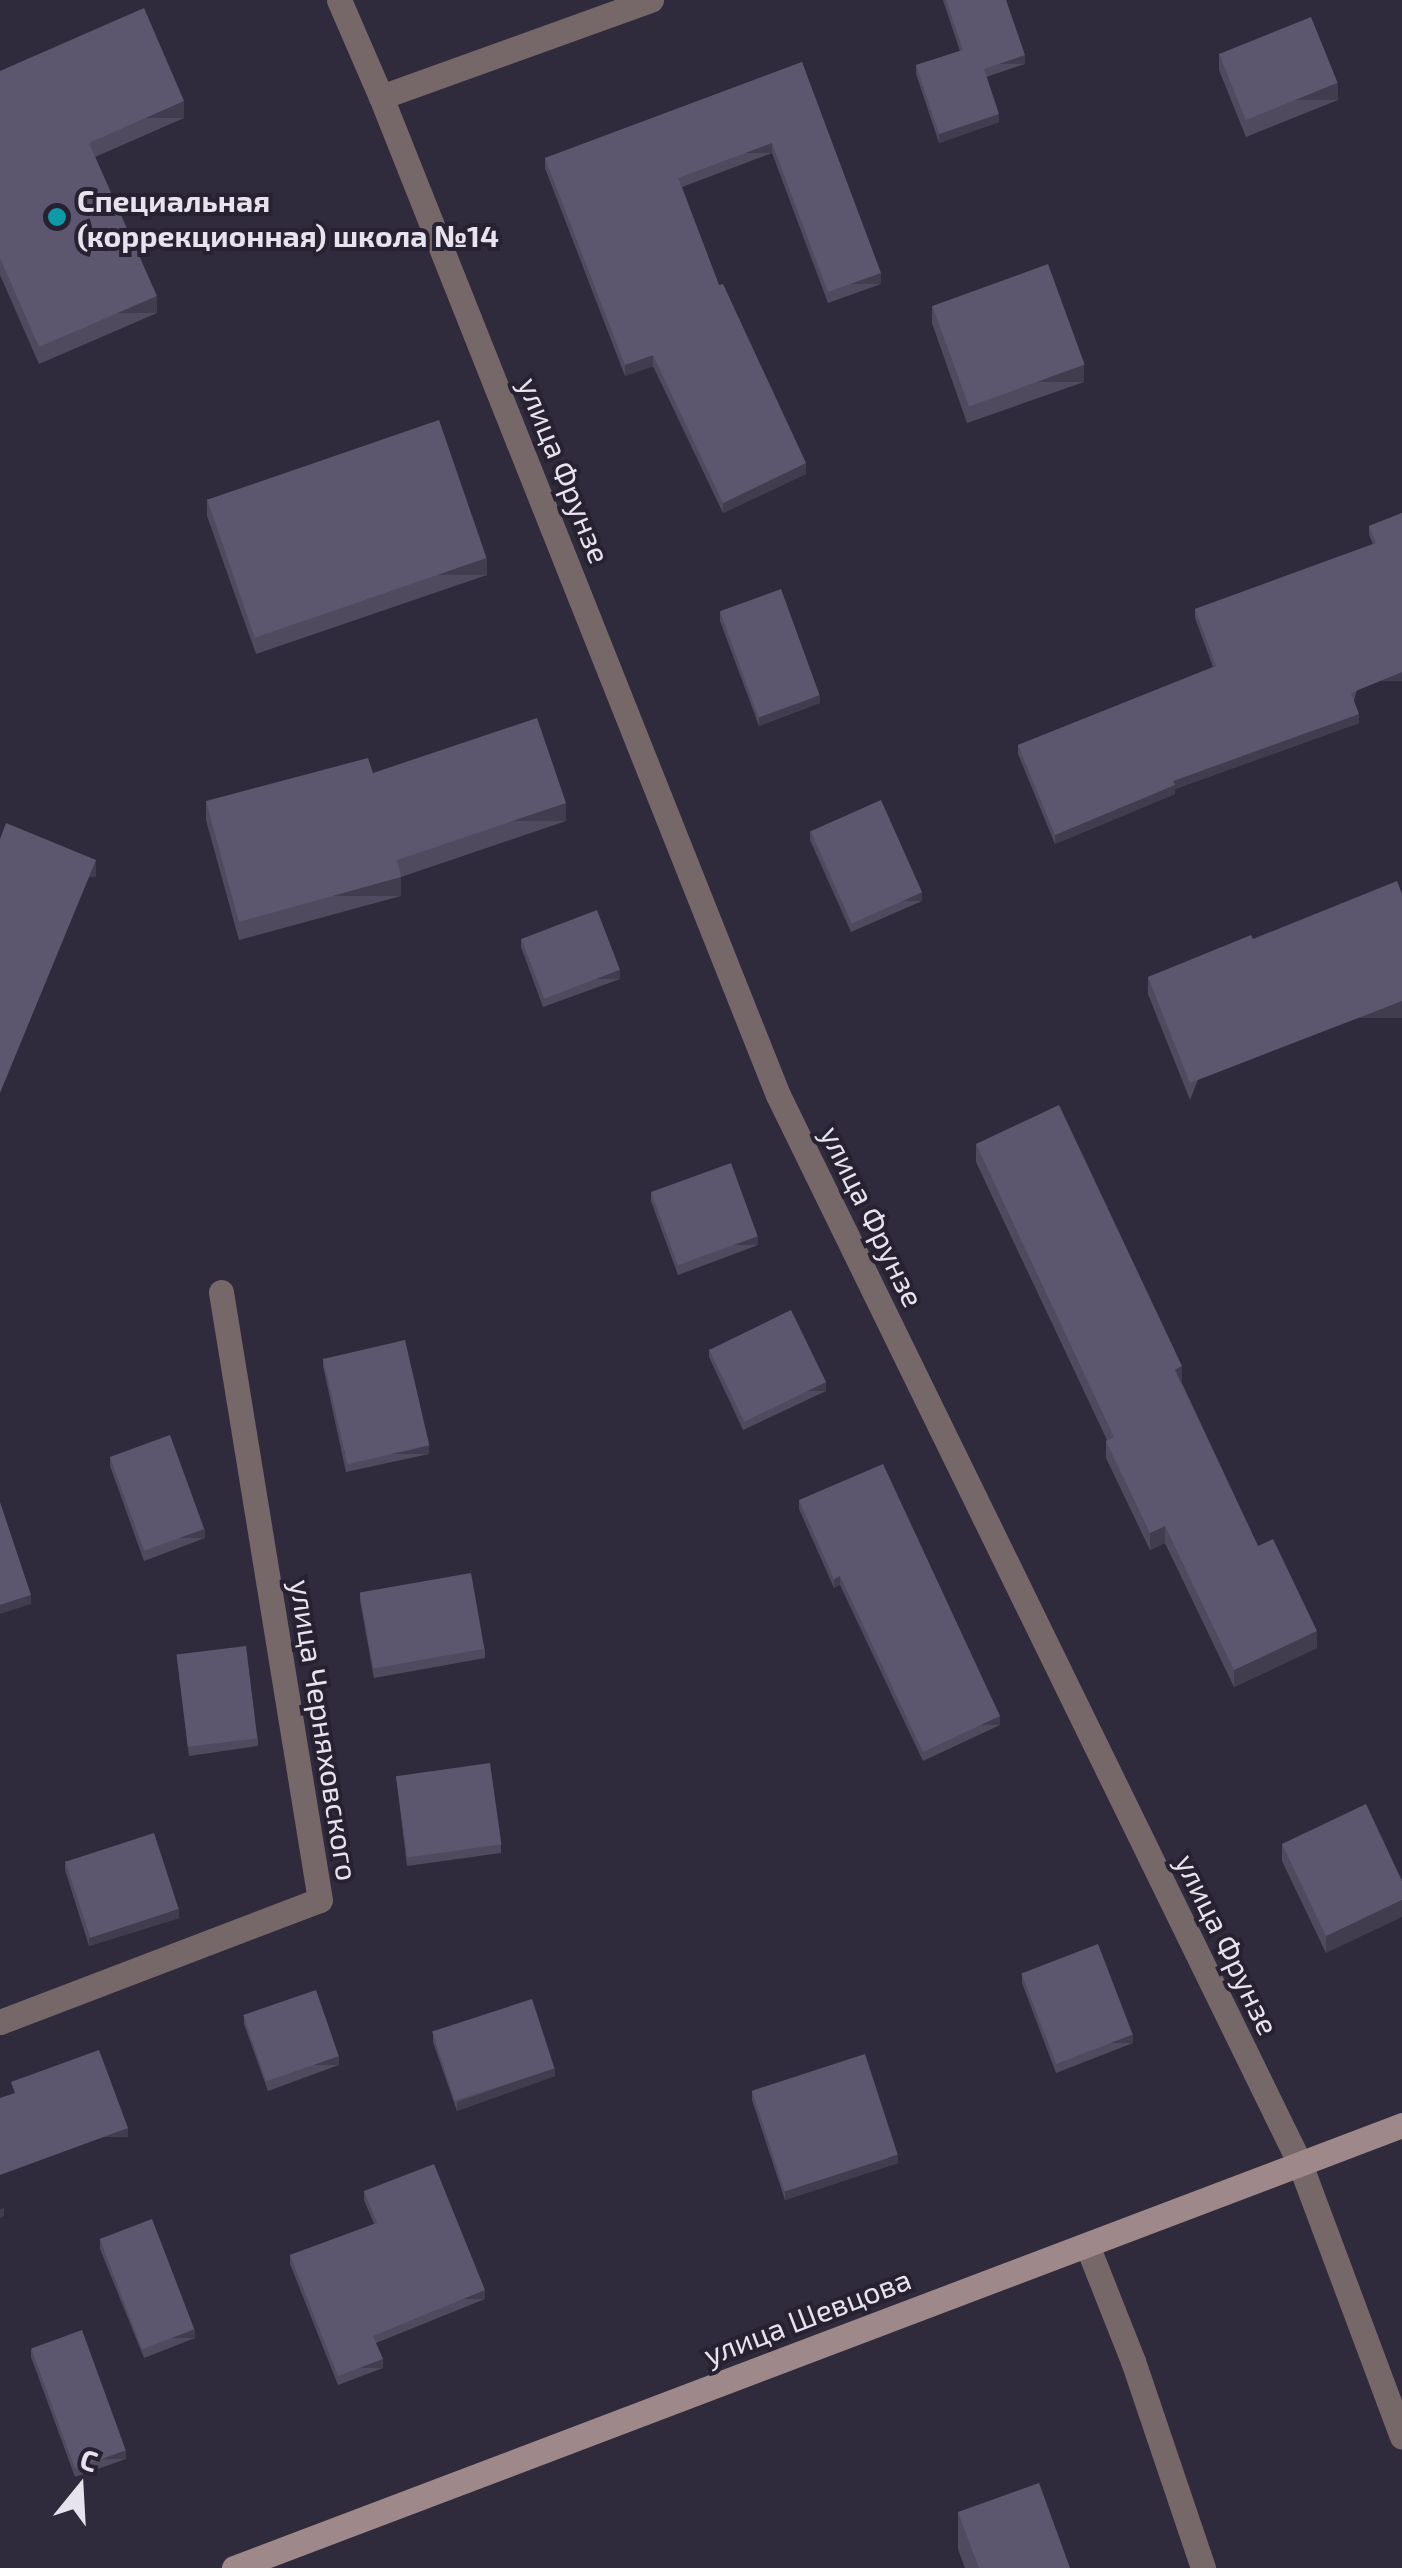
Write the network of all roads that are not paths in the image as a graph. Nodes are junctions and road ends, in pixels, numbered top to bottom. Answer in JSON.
{"nodes":[{"id":1,"x":338,"y":0,"type":"edge"},
{"id":2,"x":651,"y":0,"type":"edge"},
{"id":3,"x":381,"y":97,"type":"junction"},
{"id":4,"x":221,"y":1292,"type":"dead end"},
{"id":5,"x":0,"y":2022,"type":"edge"},
{"id":6,"x":1402,"y":2125,"type":"edge"},
{"id":7,"x":1300,"y":2164,"type":"junction"},
{"id":8,"x":1087,"y":2245,"type":"junction"},
{"id":9,"x":1402,"y":2437,"type":"edge"},
{"id":10,"x":234,"y":2568,"type":"edge"},
{"id":11,"x":1203,"y":2568,"type":"edge"}],
"edges":[{"from":1,"to":3,"type":"street","name":"улица Фрунзе"},
{"from":2,"to":3,"type":"street"},
{"from":3,"to":7,"type":"street","name":"улица Фрунзе"},
{"from":4,"to":5,"type":"street","name":"улица Черняховского"},
{"from":6,"to":7,"type":"main road","name":"улица Шевцова"},
{"from":7,"to":8,"type":"main road","name":"улица Шевцова"},
{"from":7,"to":9,"type":"street","name":"улица Фрунзе"},
{"from":8,"to":10,"type":"main road","name":"улица Шевцова"},
{"from":8,"to":11,"type":"street"}]}
